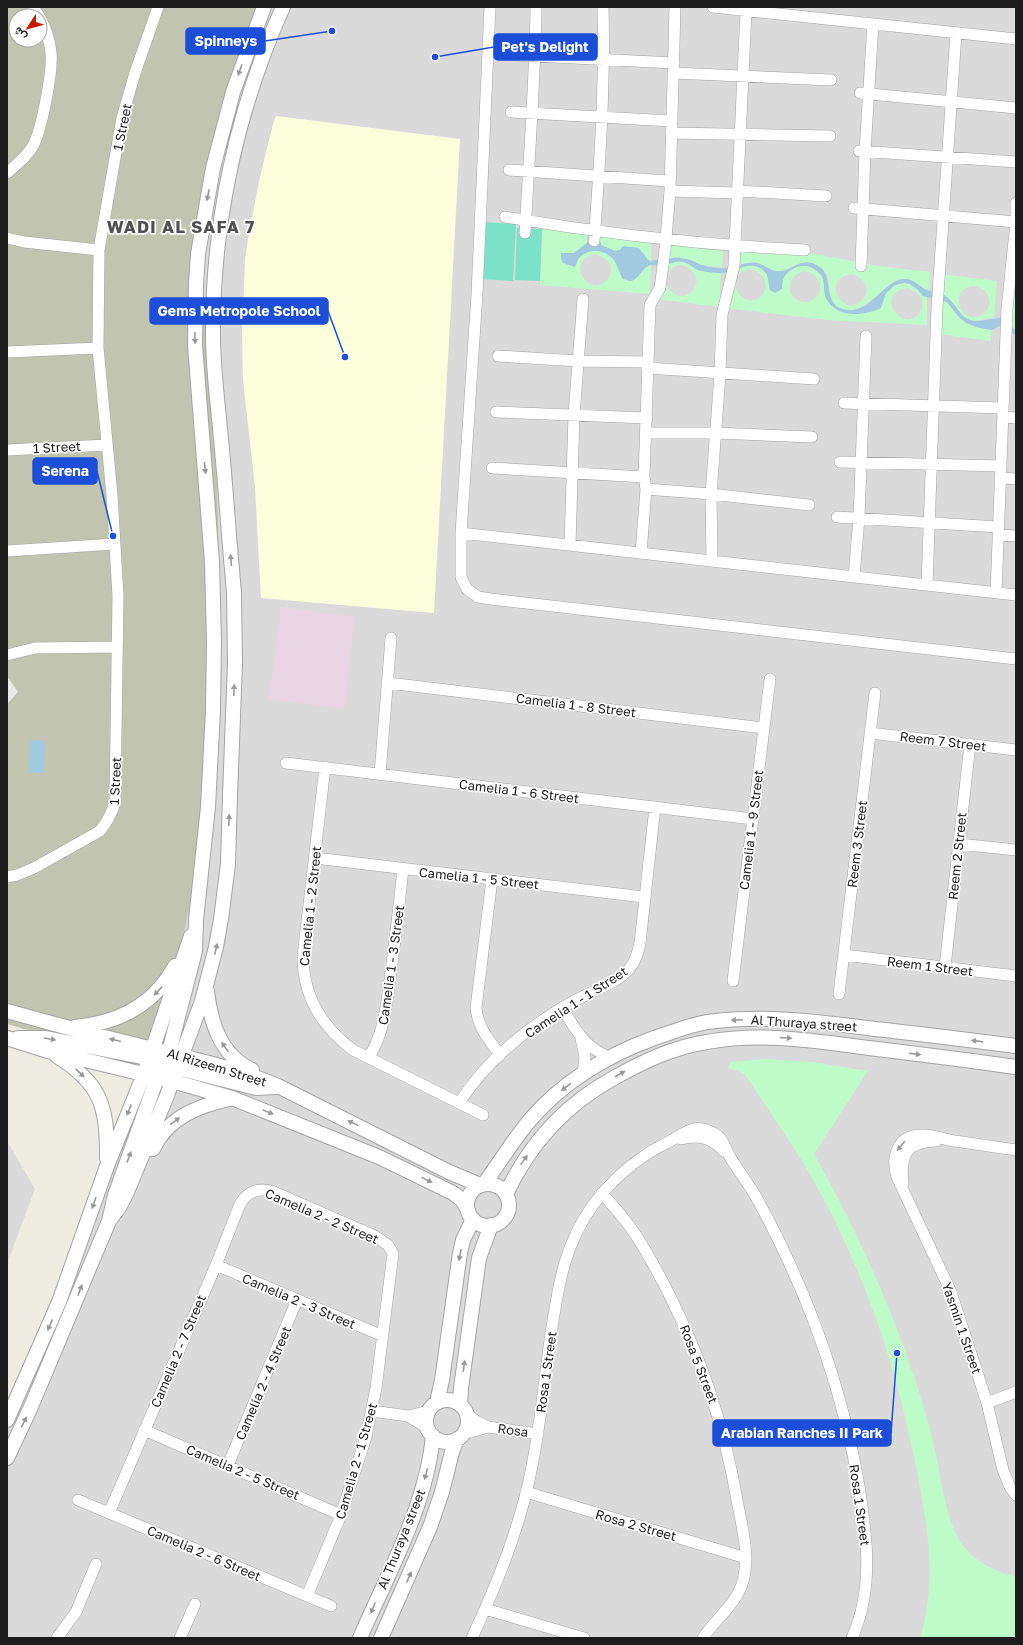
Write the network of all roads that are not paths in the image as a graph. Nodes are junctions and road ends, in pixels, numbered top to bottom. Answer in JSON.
{"nodes":[{"id":1,"x":158,"y":7,"type":"edge"},
{"id":2,"x":264,"y":7,"type":"edge"},
{"id":3,"x":283,"y":7,"type":"edge"},
{"id":4,"x":490,"y":7,"type":"edge"},
{"id":5,"x":536,"y":7,"type":"edge"},
{"id":6,"x":603,"y":7,"type":"edge"},
{"id":7,"x":675,"y":7,"type":"edge"},
{"id":8,"x":713,"y":7,"type":"edge"},
{"id":9,"x":746,"y":11,"type":"junction"},
{"id":10,"x":873,"y":24,"type":"junction"},
{"id":11,"x":956,"y":33,"type":"junction"},
{"id":12,"x":48,"y":35,"type":"edge"},
{"id":13,"x":1016,"y":39,"type":"edge"},
{"id":14,"x":514,"y":55,"type":"dead end"},
{"id":15,"x":535,"y":56,"type":"junction"},
{"id":16,"x":605,"y":59,"type":"junction"},
{"id":17,"x":674,"y":68,"type":"junction"},
{"id":18,"x":743,"y":76,"type":"junction"},
{"id":19,"x":831,"y":80,"type":"dead end"},
{"id":20,"x":864,"y":93,"type":"junction"},
{"id":21,"x":952,"y":101,"type":"junction"},
{"id":22,"x":1016,"y":108,"type":"edge"},
{"id":23,"x":512,"y":112,"type":"dead end"},
{"id":24,"x":533,"y":113,"type":"junction"},
{"id":25,"x":602,"y":117,"type":"junction"},
{"id":26,"x":672,"y":121,"type":"junction"},
{"id":27,"x":671,"y":133,"type":"junction"},
{"id":28,"x":740,"y":134,"type":"junction"},
{"id":29,"x":830,"y":136,"type":"dead end"},
{"id":30,"x":861,"y":151,"type":"junction"},
{"id":31,"x":947,"y":157,"type":"junction"},
{"id":32,"x":1016,"y":162,"type":"edge"},
{"id":33,"x":509,"y":170,"type":"dead end"},
{"id":34,"x":528,"y":171,"type":"junction"},
{"id":35,"x":7,"y":173,"type":"edge"},
{"id":36,"x":598,"y":176,"type":"junction"},
{"id":37,"x":669,"y":186,"type":"junction"},
{"id":38,"x":737,"y":192,"type":"junction"},
{"id":39,"x":826,"y":196,"type":"dead end"},
{"id":40,"x":1016,"y":203,"type":"edge"},
{"id":41,"x":859,"y":208,"type":"junction"},
{"id":42,"x":943,"y":216,"type":"junction"},
{"id":43,"x":505,"y":217,"type":"dead end"},
{"id":44,"x":526,"y":221,"type":"junction"},
{"id":45,"x":1016,"y":222,"type":"edge"},
{"id":46,"x":525,"y":233,"type":"dead end"},
{"id":47,"x":595,"y":236,"type":"junction"},
{"id":48,"x":7,"y":238,"type":"edge"},
{"id":49,"x":666,"y":240,"type":"junction"},
{"id":50,"x":735,"y":247,"type":"junction"},
{"id":51,"x":99,"y":250,"type":"junction"},
{"id":52,"x":805,"y":250,"type":"dead end"},
{"id":53,"x":861,"y":266,"type":"dead end"},
{"id":54,"x":583,"y":299,"type":"dead end"},
{"id":55,"x":866,"y":336,"type":"dead end"},
{"id":56,"x":98,"y":348,"type":"junction"},
{"id":57,"x":7,"y":352,"type":"edge"},
{"id":58,"x":498,"y":356,"type":"dead end"},
{"id":59,"x":579,"y":361,"type":"junction"},
{"id":60,"x":647,"y":365,"type":"junction"},
{"id":61,"x":720,"y":374,"type":"junction"},
{"id":62,"x":814,"y":379,"type":"dead end"},
{"id":63,"x":844,"y":403,"type":"dead end"},
{"id":64,"x":864,"y":403,"type":"junction"},
{"id":65,"x":934,"y":406,"type":"junction"},
{"id":66,"x":496,"y":412,"type":"dead end"},
{"id":67,"x":1003,"y":413,"type":"junction"},
{"id":68,"x":574,"y":415,"type":"junction"},
{"id":69,"x":647,"y":418,"type":"junction"},
{"id":70,"x":1016,"y":418,"type":"edge"},
{"id":71,"x":647,"y":433,"type":"junction"},
{"id":72,"x":716,"y":433,"type":"junction"},
{"id":73,"x":812,"y":437,"type":"dead end"},
{"id":74,"x":106,"y":445,"type":"junction"},
{"id":75,"x":7,"y":450,"type":"edge"},
{"id":76,"x":840,"y":462,"type":"dead end"},
{"id":77,"x":861,"y":462,"type":"junction"},
{"id":78,"x":931,"y":464,"type":"junction"},
{"id":79,"x":1001,"y":466,"type":"junction"},
{"id":80,"x":492,"y":468,"type":"dead end"},
{"id":81,"x":572,"y":473,"type":"junction"},
{"id":82,"x":644,"y":477,"type":"junction"},
{"id":83,"x":1000,"y":478,"type":"junction"},
{"id":84,"x":1016,"y":479,"type":"edge"},
{"id":85,"x":646,"y":489,"type":"junction"},
{"id":86,"x":711,"y":494,"type":"junction"},
{"id":87,"x":809,"y":505,"type":"dead end"},
{"id":88,"x":837,"y":517,"type":"dead end"},
{"id":89,"x":859,"y":518,"type":"junction"},
{"id":90,"x":929,"y":523,"type":"junction"},
{"id":91,"x":998,"y":531,"type":"junction"},
{"id":92,"x":461,"y":533,"type":"junction"},
{"id":93,"x":1016,"y":536,"type":"edge"},
{"id":94,"x":115,"y":544,"type":"junction"},
{"id":95,"x":570,"y":545,"type":"junction"},
{"id":96,"x":7,"y":551,"type":"edge"},
{"id":97,"x":641,"y":553,"type":"junction"},
{"id":98,"x":712,"y":561,"type":"junction"},
{"id":99,"x":854,"y":577,"type":"junction"},
{"id":100,"x":927,"y":585,"type":"junction"},
{"id":101,"x":996,"y":592,"type":"junction"},
{"id":102,"x":1016,"y":595,"type":"edge"},
{"id":103,"x":391,"y":638,"type":"dead end"},
{"id":104,"x":117,"y":647,"type":"junction"},
{"id":105,"x":7,"y":655,"type":"edge"},
{"id":106,"x":1016,"y":659,"type":"edge"},
{"id":107,"x":770,"y":679,"type":"dead end"},
{"id":108,"x":388,"y":683,"type":"junction"},
{"id":109,"x":875,"y":693,"type":"dead end"},
{"id":110,"x":764,"y":728,"type":"junction"},
{"id":111,"x":870,"y":733,"type":"junction"},
{"id":112,"x":970,"y":744,"type":"junction"},
{"id":113,"x":1016,"y":750,"type":"edge"},
{"id":114,"x":286,"y":763,"type":"dead end"},
{"id":115,"x":325,"y":767,"type":"junction"},
{"id":116,"x":380,"y":774,"type":"junction"},
{"id":117,"x":655,"y":807,"type":"junction"},
{"id":118,"x":753,"y":819,"type":"junction"},
{"id":119,"x":959,"y":844,"type":"junction"},
{"id":120,"x":1016,"y":850,"type":"edge"},
{"id":121,"x":315,"y":858,"type":"junction"},
{"id":122,"x":403,"y":869,"type":"junction"},
{"id":123,"x":7,"y":877,"type":"edge"},
{"id":124,"x":492,"y":879,"type":"junction"},
{"id":125,"x":644,"y":897,"type":"junction"},
{"id":126,"x":196,"y":920,"type":"junction"},
{"id":127,"x":844,"y":955,"type":"junction"},
{"id":128,"x":945,"y":967,"type":"junction"},
{"id":129,"x":1016,"y":976,"type":"edge"},
{"id":130,"x":733,"y":981,"type":"dead end"},
{"id":131,"x":206,"y":987,"type":"junction"},
{"id":132,"x":839,"y":994,"type":"dead end"},
{"id":133,"x":562,"y":1008,"type":"junction"},
{"id":134,"x":7,"y":1011,"type":"edge"},
{"id":135,"x":66,"y":1027,"type":"junction"},
{"id":136,"x":9,"y":1038,"type":"edge"},
{"id":137,"x":581,"y":1038,"type":"junction"},
{"id":138,"x":1016,"y":1046,"type":"edge"},
{"id":139,"x":48,"y":1050,"type":"junction"},
{"id":140,"x":500,"y":1055,"type":"junction"},
{"id":141,"x":369,"y":1057,"type":"junction"},
{"id":142,"x":609,"y":1057,"type":"junction"},
{"id":143,"x":164,"y":1061,"type":"junction"},
{"id":144,"x":1016,"y":1067,"type":"edge"},
{"id":145,"x":144,"y":1074,"type":"junction"},
{"id":146,"x":583,"y":1074,"type":"junction"},
{"id":147,"x":172,"y":1081,"type":"junction"},
{"id":148,"x":278,"y":1086,"type":"junction"},
{"id":149,"x":232,"y":1098,"type":"junction"},
{"id":150,"x":459,"y":1103,"type":"junction"},
{"id":151,"x":483,"y":1115,"type":"dead end"},
{"id":152,"x":388,"y":1140,"type":"junction"},
{"id":153,"x":1016,"y":1150,"type":"edge"},
{"id":154,"x":416,"y":1155,"type":"junction"},
{"id":155,"x":379,"y":1156,"type":"junction"},
{"id":156,"x":107,"y":1166,"type":"junction"},
{"id":157,"x":408,"y":1171,"type":"junction"},
{"id":158,"x":482,"y":1185,"type":"junction"},
{"id":159,"x":250,"y":1192,"type":"joint"},
{"id":160,"x":602,"y":1193,"type":"junction"},
{"id":161,"x":506,"y":1194,"type":"junction"},
{"id":162,"x":470,"y":1214,"type":"junction"},
{"id":163,"x":109,"y":1221,"type":"junction"},
{"id":164,"x":492,"y":1225,"type":"junction"},
{"id":165,"x":392,"y":1249,"type":"joint"},
{"id":166,"x":216,"y":1265,"type":"junction"},
{"id":167,"x":297,"y":1300,"type":"junction"},
{"id":168,"x":383,"y":1336,"type":"junction"},
{"id":169,"x":1016,"y":1392,"type":"edge"},
{"id":170,"x":987,"y":1403,"type":"junction"},
{"id":171,"x":433,"y":1406,"type":"junction"},
{"id":172,"x":463,"y":1409,"type":"junction"},
{"id":173,"x":372,"y":1411,"type":"junction"},
{"id":174,"x":408,"y":1416,"type":"junction"},
{"id":175,"x":7,"y":1420,"type":"edge"},
{"id":176,"x":488,"y":1427,"type":"junction"},
{"id":177,"x":144,"y":1430,"type":"junction"},
{"id":178,"x":430,"y":1432,"type":"junction"},
{"id":179,"x":538,"y":1434,"type":"junction"},
{"id":180,"x":460,"y":1436,"type":"junction"},
{"id":181,"x":7,"y":1458,"type":"edge"},
{"id":182,"x":228,"y":1465,"type":"junction"},
{"id":183,"x":1003,"y":1470,"type":"junction"},
{"id":184,"x":526,"y":1492,"type":"junction"},
{"id":185,"x":1016,"y":1495,"type":"edge"},
{"id":186,"x":78,"y":1500,"type":"dead end"},
{"id":187,"x":1016,"y":1503,"type":"edge"},
{"id":188,"x":109,"y":1513,"type":"junction"},
{"id":189,"x":341,"y":1515,"type":"junction"},
{"id":190,"x":746,"y":1558,"type":"junction"},
{"id":191,"x":96,"y":1564,"type":"dead end"},
{"id":192,"x":307,"y":1596,"type":"junction"},
{"id":193,"x":195,"y":1604,"type":"dead end"},
{"id":194,"x":331,"y":1606,"type":"dead end"},
{"id":195,"x":485,"y":1608,"type":"junction"},
{"id":196,"x":62,"y":1636,"type":"edge"},
{"id":197,"x":180,"y":1638,"type":"edge"},
{"id":198,"x":360,"y":1638,"type":"edge"},
{"id":199,"x":382,"y":1638,"type":"edge"},
{"id":200,"x":472,"y":1638,"type":"edge"},
{"id":201,"x":584,"y":1638,"type":"edge"},
{"id":202,"x":703,"y":1638,"type":"edge"},
{"id":203,"x":852,"y":1638,"type":"edge"}],
"edges":[{"from":1,"to":51,"type":"street","name":"1 Street"},
{"from":2,"to":126,"type":"street","one_way":true},
{"from":131,"to":3,"type":"street","one_way":true},
{"from":4,"to":92,"type":"street"},
{"from":5,"to":15,"type":"street"},
{"from":6,"to":16,"type":"street"},
{"from":7,"to":17,"type":"street"},
{"from":8,"to":9,"type":"street"},
{"from":9,"to":10,"type":"street"},
{"from":9,"to":18,"type":"street"},
{"from":10,"to":11,"type":"street"},
{"from":10,"to":20,"type":"street"},
{"from":11,"to":13,"type":"street"},
{"from":11,"to":21,"type":"street"},
{"from":12,"to":35,"type":"street"},
{"from":14,"to":15,"type":"street"},
{"from":15,"to":16,"type":"street"},
{"from":15,"to":24,"type":"street"},
{"from":16,"to":17,"type":"street"},
{"from":16,"to":25,"type":"street"},
{"from":17,"to":18,"type":"street"},
{"from":17,"to":26,"type":"street"},
{"from":18,"to":19,"type":"street"},
{"from":18,"to":28,"type":"street"},
{"from":20,"to":21,"type":"street"},
{"from":20,"to":30,"type":"street"},
{"from":21,"to":22,"type":"street"},
{"from":21,"to":31,"type":"street"},
{"from":23,"to":24,"type":"street"},
{"from":24,"to":25,"type":"street"},
{"from":24,"to":34,"type":"street"},
{"from":25,"to":26,"type":"street"},
{"from":25,"to":36,"type":"street"},
{"from":26,"to":27,"type":"street"},
{"from":27,"to":28,"type":"street"},
{"from":27,"to":37,"type":"street"},
{"from":28,"to":29,"type":"street"},
{"from":28,"to":38,"type":"street"},
{"from":30,"to":31,"type":"street"},
{"from":30,"to":41,"type":"street"},
{"from":31,"to":32,"type":"street"},
{"from":31,"to":42,"type":"street"},
{"from":33,"to":34,"type":"street"},
{"from":34,"to":36,"type":"street"},
{"from":34,"to":44,"type":"street"},
{"from":36,"to":37,"type":"street"},
{"from":36,"to":47,"type":"street"},
{"from":37,"to":38,"type":"street"},
{"from":37,"to":49,"type":"street"},
{"from":38,"to":39,"type":"street"},
{"from":38,"to":50,"type":"street"},
{"from":40,"to":45,"type":"street"},
{"from":41,"to":42,"type":"street"},
{"from":41,"to":53,"type":"street"},
{"from":42,"to":45,"type":"street"},
{"from":42,"to":65,"type":"street"},
{"from":43,"to":44,"type":"street"},
{"from":44,"to":46,"type":"street"},
{"from":44,"to":47,"type":"street"},
{"from":45,"to":67,"type":"street"},
{"from":47,"to":49,"type":"street"},
{"from":48,"to":51,"type":"street"},
{"from":49,"to":50,"type":"street"},
{"from":49,"to":60,"type":"street"},
{"from":50,"to":52,"type":"street"},
{"from":50,"to":61,"type":"street"},
{"from":51,"to":56,"type":"street","name":"1 Street"},
{"from":54,"to":59,"type":"street"},
{"from":55,"to":64,"type":"street"},
{"from":56,"to":57,"type":"street"},
{"from":56,"to":74,"type":"street","name":"1 Street"},
{"from":58,"to":59,"type":"street"},
{"from":59,"to":60,"type":"street"},
{"from":59,"to":68,"type":"street"},
{"from":60,"to":61,"type":"street"},
{"from":60,"to":69,"type":"street"},
{"from":61,"to":62,"type":"street"},
{"from":61,"to":72,"type":"street"},
{"from":63,"to":64,"type":"street"},
{"from":64,"to":65,"type":"street"},
{"from":64,"to":77,"type":"street"},
{"from":65,"to":67,"type":"street"},
{"from":65,"to":78,"type":"street"},
{"from":66,"to":68,"type":"street"},
{"from":67,"to":70,"type":"street"},
{"from":67,"to":79,"type":"street"},
{"from":68,"to":69,"type":"street"},
{"from":68,"to":81,"type":"street"},
{"from":69,"to":71,"type":"street"},
{"from":71,"to":72,"type":"street"},
{"from":71,"to":82,"type":"street"},
{"from":72,"to":73,"type":"street"},
{"from":72,"to":86,"type":"street"},
{"from":74,"to":75,"type":"street","name":"1 Street"},
{"from":74,"to":94,"type":"street","name":"1 Street"},
{"from":76,"to":77,"type":"street"},
{"from":77,"to":78,"type":"street"},
{"from":77,"to":89,"type":"street"},
{"from":78,"to":79,"type":"street"},
{"from":78,"to":90,"type":"street"},
{"from":79,"to":83,"type":"street"},
{"from":80,"to":81,"type":"street"},
{"from":81,"to":82,"type":"street"},
{"from":81,"to":95,"type":"street"},
{"from":82,"to":85,"type":"street"},
{"from":83,"to":84,"type":"street"},
{"from":83,"to":91,"type":"street"},
{"from":85,"to":86,"type":"street"},
{"from":85,"to":97,"type":"street"},
{"from":86,"to":87,"type":"street"},
{"from":86,"to":98,"type":"street"},
{"from":88,"to":89,"type":"street"},
{"from":89,"to":90,"type":"street"},
{"from":89,"to":99,"type":"street"},
{"from":90,"to":91,"type":"street"},
{"from":90,"to":100,"type":"street"},
{"from":91,"to":93,"type":"street"},
{"from":91,"to":101,"type":"street"},
{"from":92,"to":95,"type":"street"},
{"from":92,"to":106,"type":"street"},
{"from":94,"to":96,"type":"street"},
{"from":94,"to":104,"type":"street","name":"1 Street"},
{"from":95,"to":97,"type":"street"},
{"from":97,"to":98,"type":"street"},
{"from":98,"to":99,"type":"street"},
{"from":99,"to":100,"type":"street"},
{"from":100,"to":101,"type":"street"},
{"from":101,"to":102,"type":"street"},
{"from":103,"to":108,"type":"street"},
{"from":104,"to":105,"type":"street"},
{"from":104,"to":123,"type":"street","name":"1 Street"},
{"from":107,"to":110,"type":"street","name":"Camelia 1 - 9 Street"},
{"from":108,"to":110,"type":"street","name":"Camelia 1 - 8 Street"},
{"from":108,"to":116,"type":"street"},
{"from":109,"to":111,"type":"street","name":"Reem 3 Street"},
{"from":110,"to":118,"type":"street","name":"Camelia 1 - 9 Street"},
{"from":111,"to":112,"type":"street","name":"Reem 7 Street"},
{"from":111,"to":127,"type":"street","name":"Reem 3 Street"},
{"from":112,"to":113,"type":"street","name":"Reem 7 Street"},
{"from":112,"to":119,"type":"street","name":"Reem 2 Street"},
{"from":114,"to":115,"type":"street","name":"Camelia 1 - 6 Street"},
{"from":115,"to":116,"type":"street","name":"Camelia 1 - 6 Street"},
{"from":115,"to":121,"type":"street","name":"Camelia 1 - 2 Street"},
{"from":116,"to":117,"type":"street","name":"Camelia 1 - 6 Street"},
{"from":117,"to":118,"type":"street","name":"Camelia 1 - 6 Street"},
{"from":117,"to":125,"type":"street","name":"Camelia 1 - 1 Street"},
{"from":118,"to":130,"type":"street","name":"Camelia 1 - 9 Street"},
{"from":119,"to":120,"type":"street"},
{"from":119,"to":128,"type":"street","name":"Reem 2 Street"},
{"from":121,"to":122,"type":"street","name":"Camelia 1 - 5 Street"},
{"from":121,"to":141,"type":"street","name":"Camelia 1 - 2 Street"},
{"from":122,"to":124,"type":"street","name":"Camelia 1 - 5 Street"},
{"from":122,"to":141,"type":"street","name":"Camelia 1 - 3 Street"},
{"from":124,"to":125,"type":"street","name":"Camelia 1 - 5 Street"},
{"from":124,"to":140,"type":"street"},
{"from":125,"to":133,"type":"street","name":"Camelia 1 - 1 Street"},
{"from":126,"to":135,"type":"street","one_way":true},
{"from":126,"to":143,"type":"street"},
{"from":127,"to":128,"type":"street","name":"Reem 1 Street"},
{"from":127,"to":132,"type":"street","name":"Reem 3 Street"},
{"from":128,"to":129,"type":"street","name":"Reem 1 Street"},
{"from":131,"to":143,"type":"street"},
{"from":148,"to":131,"type":"street","name":"Al Rizeem Street","one_way":true},
{"from":133,"to":137,"type":"street"},
{"from":133,"to":140,"type":"street","name":"Camelia 1 - 1 Street"},
{"from":134,"to":135,"type":"street","name":"Al Rizeem Street"},
{"from":143,"to":135,"type":"street","name":"Al Rizeem Street","one_way":true},
{"from":136,"to":139,"type":"street"},
{"from":136,"to":143,"type":"street","one_way":true},
{"from":137,"to":142,"type":"street"},
{"from":137,"to":146,"type":"street"},
{"from":138,"to":142,"type":"street","name":"Al Thuraya street","one_way":true},
{"from":139,"to":145,"type":"street"},
{"from":139,"to":156,"type":"street","one_way":true},
{"from":140,"to":150,"type":"street","name":"Camelia 1 - 1 Street"},
{"from":141,"to":150,"type":"street","name":"Camelia 1 - 2 Street"},
{"from":142,"to":146,"type":"street","name":"Al Thuraya street"},
{"from":143,"to":145,"type":"street"},
{"from":143,"to":147,"type":"street"},
{"from":143,"to":148,"type":"street"},
{"from":163,"to":143,"type":"street","one_way":true},
{"from":161,"to":144,"type":"street","name":"Al Thuraya street","one_way":true},
{"from":145,"to":156,"type":"street","one_way":true},
{"from":146,"to":158,"type":"street","name":"Al Thuraya street","one_way":true},
{"from":147,"to":149,"type":"street","name":"Al Rizeem Street"},
{"from":147,"to":163,"type":"street"},
{"from":152,"to":148,"type":"street","name":"Al Rizeem Street","one_way":true},
{"from":149,"to":155,"type":"street","name":"Al Rizeem Street","one_way":true},
{"from":163,"to":149,"type":"street","one_way":true},
{"from":150,"to":151,"type":"street","name":"Camelia 1 - 2 Street"},
{"from":152,"to":154,"type":"street","name":"Al Rizeem Street"},
{"from":152,"to":155,"type":"street"},
{"from":153,"to":170,"type":"street","name":"Yasmin 1 Street"},
{"from":154,"to":157,"type":"street"},
{"from":154,"to":158,"type":"street","name":"Al Rizeem Street"},
{"from":155,"to":157,"type":"street","name":"Al Rizeem Street"},
{"from":156,"to":175,"type":"street","one_way":true},
{"from":157,"to":162,"type":"street","name":"Al Rizeem Street","one_way":true},
{"from":158,"to":161,"type":"street"},
{"from":158,"to":162,"type":"street"},
{"from":159,"to":165,"type":"street","name":"Camelia 2 - 2 Street"},
{"from":159,"to":166,"type":"street","name":"Camelia 2 - 7 Street"},
{"from":160,"to":179,"type":"street","name":"Rosa 1 Street"},
{"from":160,"to":190,"type":"street","name":"Rosa 5 Street"},
{"from":160,"to":203,"type":"street","name":"Rosa 1 Street"},
{"from":161,"to":164,"type":"street"},
{"from":162,"to":164,"type":"street"},
{"from":162,"to":171,"type":"street","one_way":true},
{"from":181,"to":163,"type":"street","one_way":true},
{"from":172,"to":164,"type":"street","one_way":true},
{"from":165,"to":168,"type":"street","name":"Camelia 2 - 1 Street"},
{"from":166,"to":167,"type":"street","name":"Camelia 2 - 3 Street"},
{"from":166,"to":177,"type":"street","name":"Camelia 2 - 7 Street"},
{"from":167,"to":168,"type":"street","name":"Camelia 2 - 3 Street"},
{"from":167,"to":182,"type":"street","name":"Camelia 2 - 4 Street"},
{"from":168,"to":173,"type":"street","name":"Camelia 2 - 1 Street"},
{"from":169,"to":170,"type":"street"},
{"from":170,"to":183,"type":"street","name":"Yasmin 1 Street"},
{"from":171,"to":172,"type":"street"},
{"from":171,"to":174,"type":"street"},
{"from":171,"to":178,"type":"street"},
{"from":172,"to":176,"type":"street","name":"Rosa"},
{"from":172,"to":180,"type":"street"},
{"from":173,"to":174,"type":"street"},
{"from":173,"to":189,"type":"street","name":"Camelia 2 - 1 Street"},
{"from":174,"to":178,"type":"street"},
{"from":176,"to":179,"type":"street","name":"Rosa"},
{"from":176,"to":180,"type":"street","name":"Rosa"},
{"from":177,"to":182,"type":"street","name":"Camelia 2 - 5 Street"},
{"from":177,"to":188,"type":"street","name":"Camelia 2 - 7 Street"},
{"from":178,"to":180,"type":"street"},
{"from":178,"to":198,"type":"street","name":"Al Thuraya street","one_way":true},
{"from":179,"to":184,"type":"street","name":"Rosa 1 Street"},
{"from":199,"to":180,"type":"street","name":"Al Thuraya street","one_way":true},
{"from":182,"to":189,"type":"street","name":"Camelia 2 - 5 Street"},
{"from":183,"to":185,"type":"street","name":"Yasmin 1 Street"},
{"from":183,"to":187,"type":"street","name":"Yasmin 1 Street"},
{"from":184,"to":190,"type":"street","name":"Rosa 2 Street"},
{"from":184,"to":195,"type":"street","name":"Rosa 1 Street"},
{"from":186,"to":188,"type":"street","name":"Camelia 2 - 6 Street"},
{"from":188,"to":192,"type":"street","name":"Camelia 2 - 6 Street"},
{"from":189,"to":192,"type":"street","name":"Camelia 2 - 1 Street"},
{"from":190,"to":202,"type":"street","name":"Rosa 5 Street"},
{"from":191,"to":196,"type":"street"},
{"from":192,"to":194,"type":"street","name":"Camelia 2 - 6 Street"},
{"from":193,"to":197,"type":"street"},
{"from":195,"to":200,"type":"street","name":"Rosa 1 Street"},
{"from":195,"to":201,"type":"street"}]}
